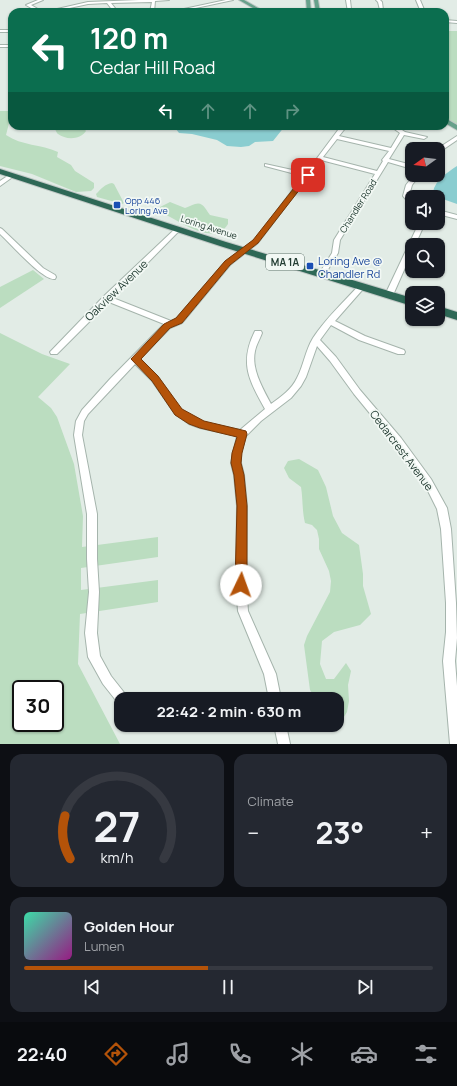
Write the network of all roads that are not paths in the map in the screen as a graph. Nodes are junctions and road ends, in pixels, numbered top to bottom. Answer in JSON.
{"nodes":[{"id":1,"x":41,"y":0,"type":"edge"},
{"id":2,"x":167,"y":0,"type":"edge"},
{"id":3,"x":231,"y":0,"type":"edge"},
{"id":4,"x":242,"y":0,"type":"edge"},
{"id":5,"x":86,"y":1,"type":"edge"},
{"id":6,"x":154,"y":1,"type":"edge"},
{"id":7,"x":109,"y":2,"type":"junction"},
{"id":8,"x":34,"y":8,"type":"edge"},
{"id":9,"x":61,"y":8,"type":"edge"},
{"id":10,"x":113,"y":8,"type":"edge"},
{"id":11,"x":192,"y":8,"type":"edge"},
{"id":12,"x":256,"y":8,"type":"edge"},
{"id":13,"x":341,"y":130,"type":"edge"},
{"id":14,"x":399,"y":130,"type":"edge"},
{"id":15,"x":403,"y":133,"type":"junction"},
{"id":16,"x":336,"y":137,"type":"junction"},
{"id":17,"x":424,"y":137,"type":"dead end"},
{"id":18,"x":457,"y":138,"type":"edge"},
{"id":19,"x":445,"y":146,"type":"edge"},
{"id":20,"x":392,"y":150,"type":"junction"},
{"id":21,"x":320,"y":158,"type":"junction"},
{"id":22,"x":385,"y":160,"type":"junction"},
{"id":23,"x":267,"y":165,"type":"dead end"},
{"id":24,"x":405,"y":165,"type":"edge"},
{"id":25,"x":0,"y":171,"type":"edge"},
{"id":26,"x":378,"y":173,"type":"junction"},
{"id":27,"x":308,"y":175,"type":"junction"},
{"id":28,"x":11,"y":176,"type":"junction"},
{"id":29,"x":0,"y":184,"type":"edge"},
{"id":30,"x":445,"y":214,"type":"edge"},
{"id":31,"x":457,"y":217,"type":"edge"},
{"id":32,"x":178,"y":228,"type":"junction"},
{"id":33,"x":0,"y":230,"type":"edge"},
{"id":34,"x":419,"y":230,"type":"edge"},
{"id":35,"x":245,"y":250,"type":"junction"},
{"id":36,"x":322,"y":274,"type":"junction"},
{"id":37,"x":53,"y":277,"type":"dead end"},
{"id":38,"x":362,"y":286,"type":"junction"},
{"id":39,"x":389,"y":295,"type":"junction"},
{"id":40,"x":107,"y":298,"type":"junction"},
{"id":41,"x":405,"y":300,"type":"edge"},
{"id":42,"x":445,"y":312,"type":"edge"},
{"id":43,"x":457,"y":316,"type":"edge"},
{"id":44,"x":330,"y":322,"type":"junction"},
{"id":45,"x":171,"y":324,"type":"junction"},
{"id":46,"x":258,"y":333,"type":"dead end"},
{"id":47,"x":316,"y":340,"type":"junction"},
{"id":48,"x":54,"y":352,"type":"dead end"},
{"id":49,"x":402,"y":352,"type":"dead end"},
{"id":50,"x":135,"y":359,"type":"junction"},
{"id":51,"x":270,"y":409,"type":"junction"},
{"id":52,"x":242,"y":434,"type":"junction"},
{"id":53,"x":116,"y":692,"type":"edge"},
{"id":54,"x":274,"y":692,"type":"edge"},
{"id":55,"x":281,"y":732,"type":"edge"},
{"id":56,"x":284,"y":744,"type":"edge"},
{"id":57,"x":456,"y":744,"type":"edge"}],
"edges":[{"from":1,"to":8,"type":"street"},
{"from":2,"to":6,"type":"street"},
{"from":3,"to":11,"type":"street"},
{"from":4,"to":12,"type":"main road"},
{"from":5,"to":7,"type":"street"},
{"from":5,"to":9,"type":"street"},
{"from":6,"to":7,"type":"street"},
{"from":7,"to":10,"type":"street"},
{"from":13,"to":16,"type":"street"},
{"from":14,"to":15,"type":"street"},
{"from":15,"to":17,"type":"street"},
{"from":15,"to":20,"type":"street","name":"Chandler Road"},
{"from":16,"to":20,"type":"street"},
{"from":16,"to":21,"type":"street"},
{"from":18,"to":19,"type":"street"},
{"from":20,"to":22,"type":"street","name":"Chandler Road"},
{"from":21,"to":26,"type":"street"},
{"from":21,"to":27,"type":"street"},
{"from":22,"to":24,"type":"street"},
{"from":22,"to":26,"type":"street","name":"Chandler Road"},
{"from":23,"to":27,"type":"street"},
{"from":25,"to":28,"type":"highway","name":"Loring Avenue","number":"MA 1A"},
{"from":26,"to":36,"type":"street","name":"Chandler Road"},
{"from":27,"to":35,"type":"street"},
{"from":28,"to":29,"type":"street"},
{"from":28,"to":32,"type":"highway","name":"Loring Avenue","number":"MA 1A"},
{"from":30,"to":31,"type":"street"},
{"from":32,"to":35,"type":"highway","name":"Loring Avenue","number":"MA 1A"},
{"from":32,"to":40,"type":"street","name":"Oakview Avenue"},
{"from":33,"to":37,"type":"street"},
{"from":34,"to":39,"type":"street"},
{"from":35,"to":36,"type":"highway","name":"Loring Avenue","number":"MA 1A"},
{"from":35,"to":45,"type":"street"},
{"from":36,"to":38,"type":"highway","name":"Loring Avenue","number":"MA 1A"},
{"from":38,"to":39,"type":"highway","name":"Loring Avenue","number":"MA 1A"},
{"from":38,"to":44,"type":"street"},
{"from":39,"to":41,"type":"highway","name":"Loring Avenue","number":"MA 1A"},
{"from":40,"to":45,"type":"street"},
{"from":40,"to":48,"type":"street","name":"Oakview Avenue"},
{"from":42,"to":43,"type":"highway"},
{"from":44,"to":47,"type":"street"},
{"from":44,"to":49,"type":"street"},
{"from":45,"to":50,"type":"street"},
{"from":46,"to":51,"type":"street"},
{"from":47,"to":51,"type":"street"},
{"from":47,"to":57,"type":"street","name":"Cedarcrest Avenue"},
{"from":50,"to":52,"type":"street"},
{"from":50,"to":53,"type":"street"},
{"from":51,"to":52,"type":"street"},
{"from":52,"to":54,"type":"street"},
{"from":55,"to":56,"type":"street"}]}
